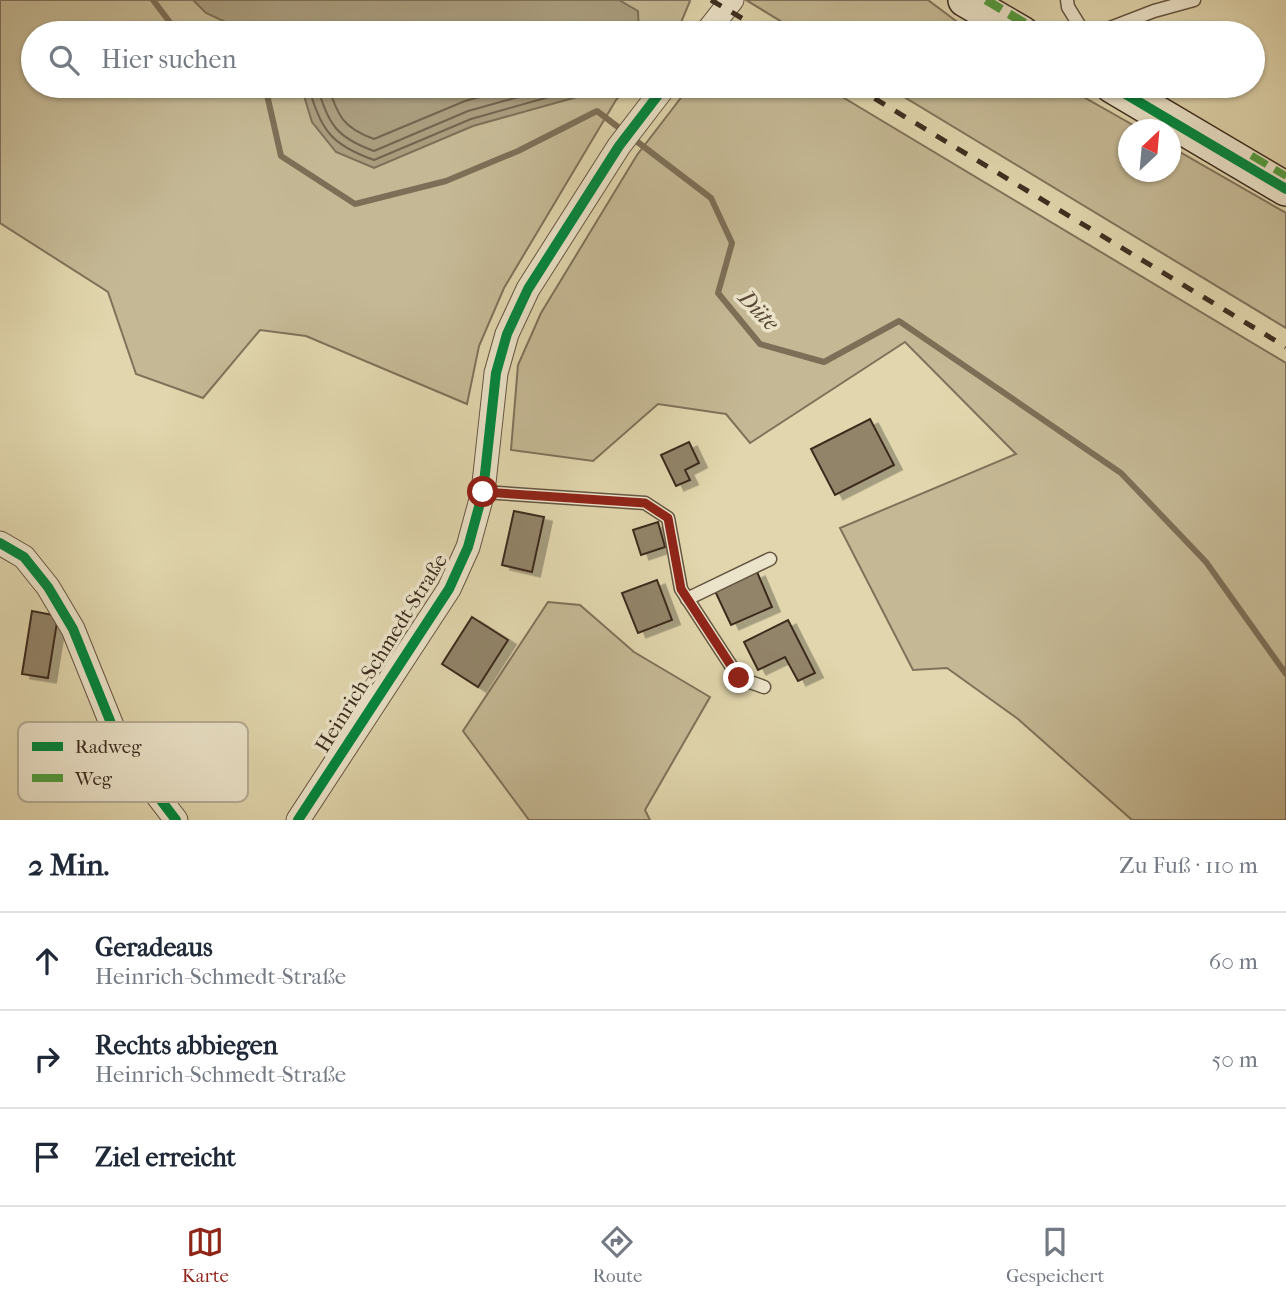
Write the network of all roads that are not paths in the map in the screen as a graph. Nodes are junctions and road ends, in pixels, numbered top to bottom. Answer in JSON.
{"nodes":[{"id":1,"x":732,"y":0,"type":"edge"},
{"id":2,"x":965,"y":0,"type":"edge"},
{"id":3,"x":1067,"y":0,"type":"edge"},
{"id":4,"x":1194,"y":0,"type":"edge"},
{"id":5,"x":715,"y":21,"type":"edge"},
{"id":6,"x":1001,"y":21,"type":"edge"},
{"id":7,"x":1077,"y":21,"type":"edge"},
{"id":8,"x":1128,"y":21,"type":"edge"},
{"id":9,"x":656,"y":98,"type":"edge"},
{"id":10,"x":1132,"y":98,"type":"edge"},
{"id":11,"x":1286,"y":189,"type":"edge"},
{"id":12,"x":483,"y":492,"type":"junction"},
{"id":13,"x":0,"y":543,"type":"edge"},
{"id":14,"x":769,"y":559,"type":"dead end"},
{"id":15,"x":687,"y":598,"type":"junction"},
{"id":16,"x":765,"y":687,"type":"dead end"},
{"id":17,"x":111,"y":722,"type":"edge"},
{"id":18,"x":162,"y":802,"type":"edge"},
{"id":19,"x":176,"y":820,"type":"edge"},
{"id":20,"x":298,"y":820,"type":"edge"}],
"edges":[{"from":1,"to":5,"type":"street"},
{"from":2,"to":6,"type":"main road"},
{"from":3,"to":7,"type":"lane"},
{"from":4,"to":8,"type":"lane"},
{"from":9,"to":12,"type":"street","name":"Heinrich-Schmedt-Straße"},
{"from":10,"to":11,"type":"main road"},
{"from":12,"to":15,"type":"lane"},
{"from":12,"to":20,"type":"street","name":"Heinrich-Schmedt-Straße"},
{"from":13,"to":17,"type":"street"},
{"from":14,"to":15,"type":"lane"},
{"from":15,"to":16,"type":"lane"},
{"from":18,"to":19,"type":"street"}]}
